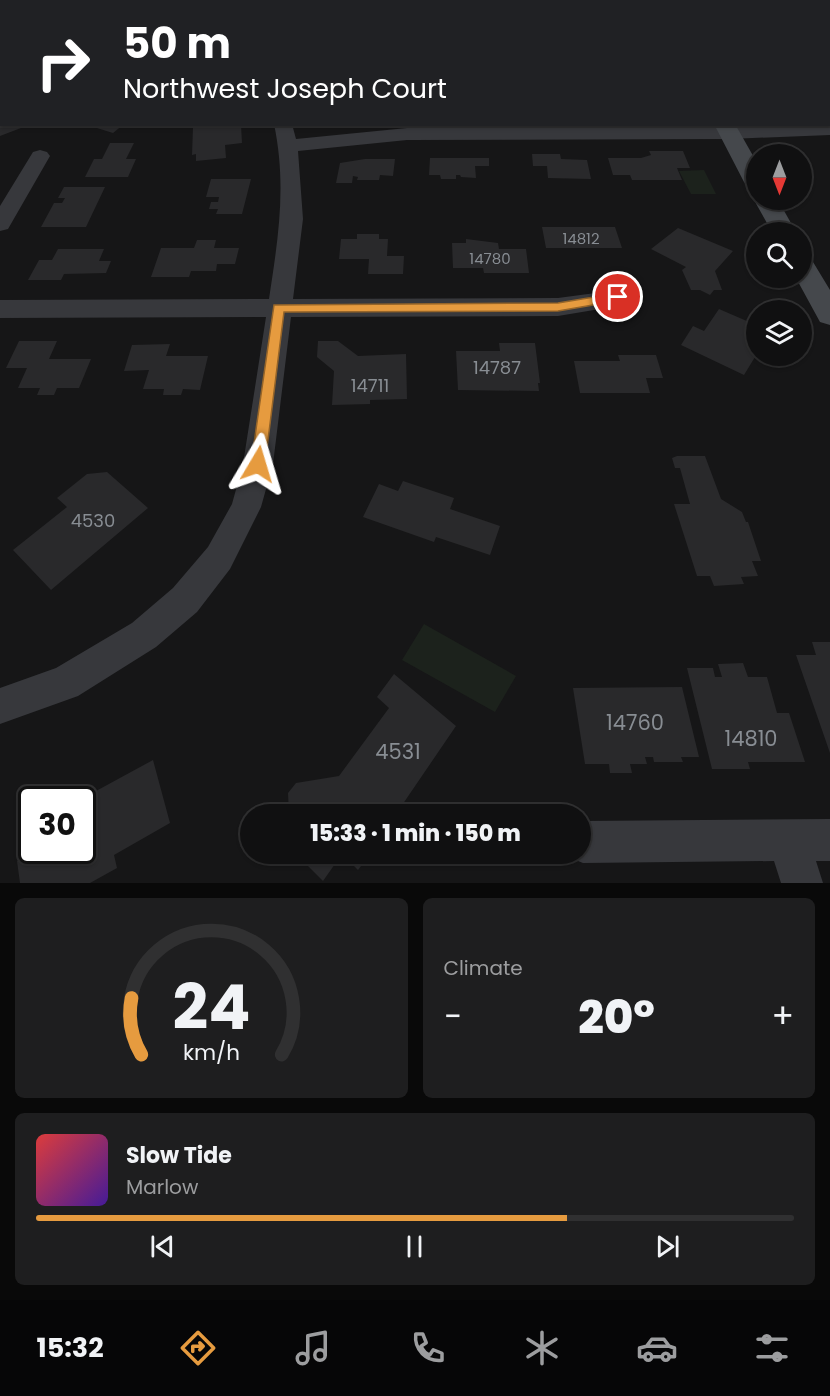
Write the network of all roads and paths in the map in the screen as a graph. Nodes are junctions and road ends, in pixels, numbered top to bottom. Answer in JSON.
{"nodes":[{"id":1,"x":726,"y":129,"type":"edge"},
{"id":2,"x":830,"y":129,"type":"edge"},
{"id":3,"x":285,"y":135,"type":"edge"},
{"id":4,"x":40,"y":156,"type":"dead end"},
{"id":5,"x":746,"y":164,"type":"edge"},
{"id":6,"x":0,"y":224,"type":"edge"},
{"id":7,"x":812,"y":283,"type":"edge"},
{"id":8,"x":618,"y":297,"type":"dead end"},
{"id":9,"x":278,"y":308,"type":"junction"},
{"id":10,"x":0,"y":309,"type":"edge"},
{"id":11,"x":830,"y":315,"type":"edge"},
{"id":12,"x":0,"y":706,"type":"edge"},
{"id":13,"x":830,"y":840,"type":"edge"},
{"id":14,"x":789,"y":841,"type":"junction"},
{"id":15,"x":591,"y":842,"type":"edge"},
{"id":16,"x":802,"y":883,"type":"edge"}],
"edges":[{"from":1,"to":2,"type":"street"},
{"from":1,"to":3,"type":"street"},
{"from":1,"to":5,"type":"main road"},
{"from":3,"to":9,"type":"street"},
{"from":4,"to":6,"type":"street"},
{"from":7,"to":11,"type":"main road"},
{"from":8,"to":9,"type":"street"},
{"from":9,"to":10,"type":"street"},
{"from":9,"to":12,"type":"street"},
{"from":13,"to":14,"type":"street"},
{"from":14,"to":15,"type":"street"},
{"from":14,"to":16,"type":"street"}]}
